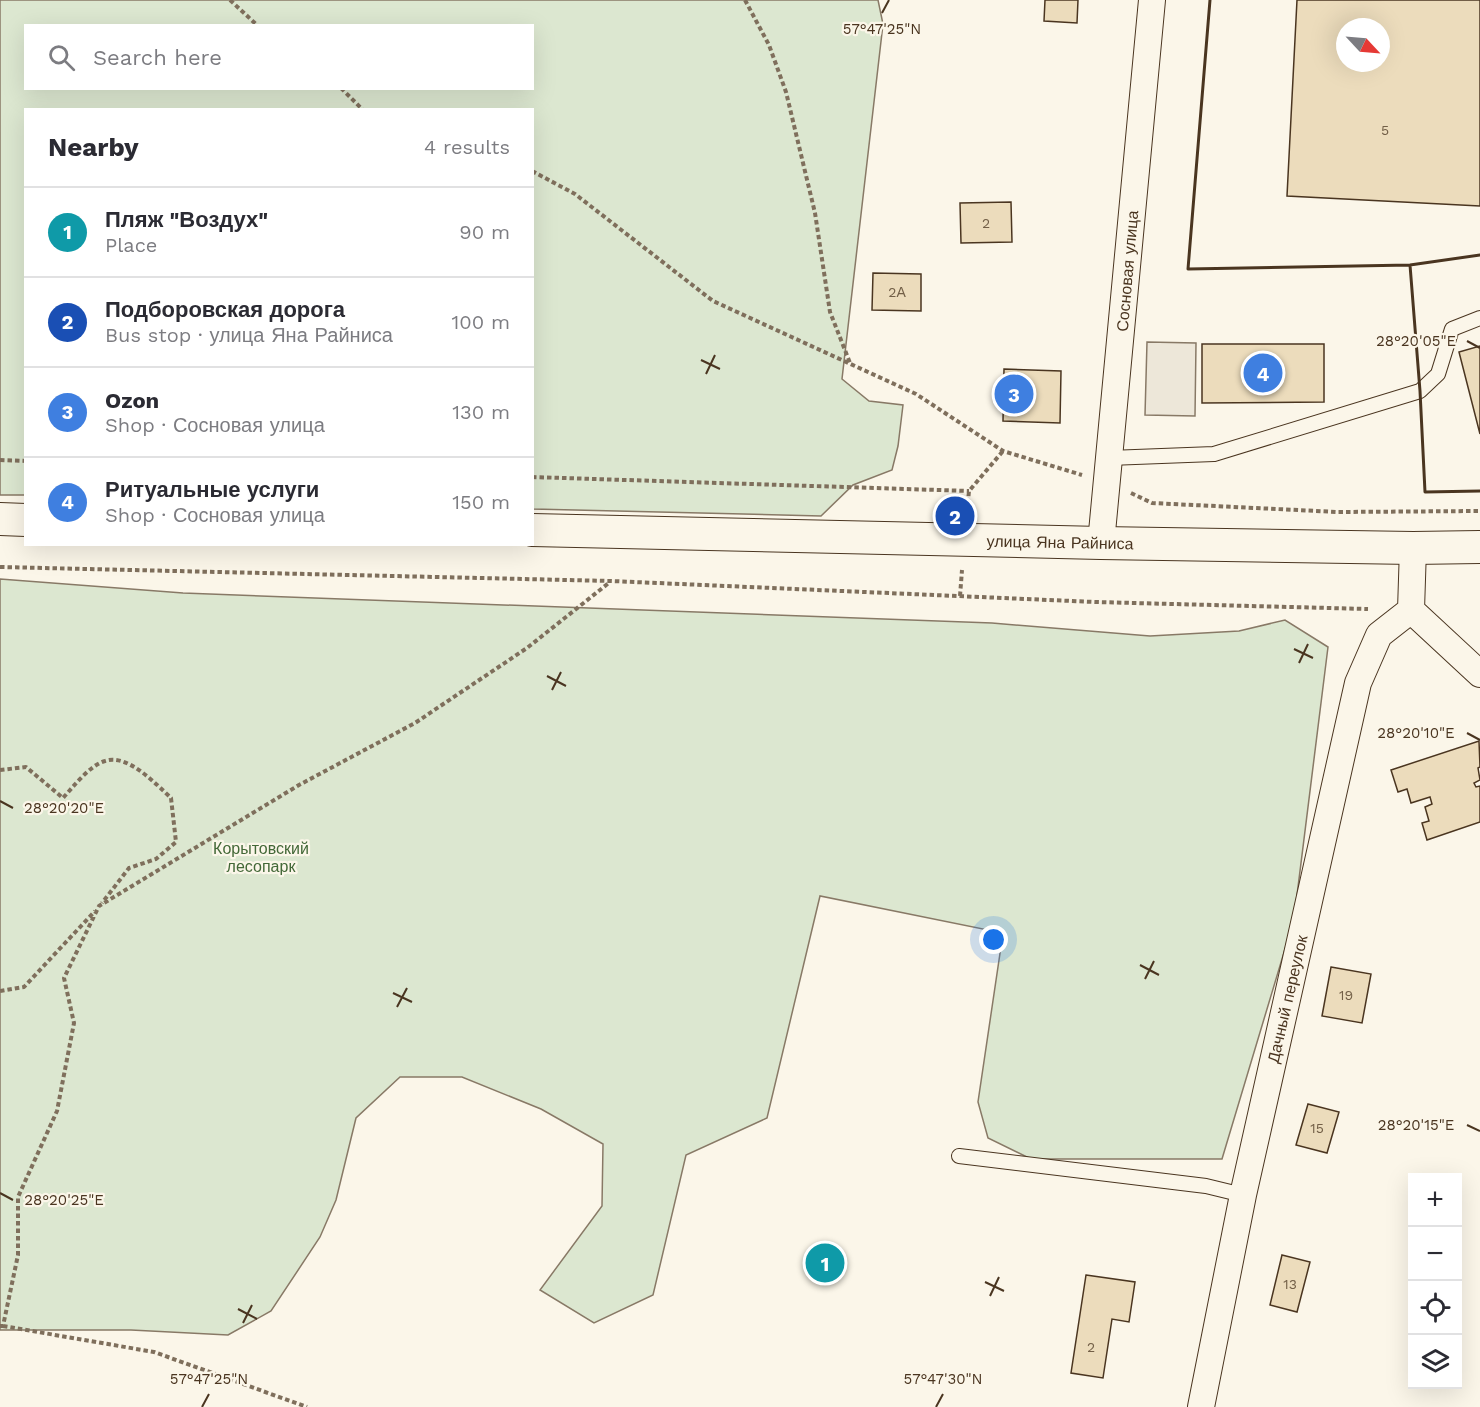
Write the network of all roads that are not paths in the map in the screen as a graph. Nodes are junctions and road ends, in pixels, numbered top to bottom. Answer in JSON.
{"nodes":[{"id":1,"x":1152,"y":0,"type":"edge"},
{"id":2,"x":1480,"y":318,"type":"edge"},
{"id":3,"x":1108,"y":470,"type":"junction"},
{"id":4,"x":0,"y":519,"type":"edge"},
{"id":5,"x":24,"y":520,"type":"edge"},
{"id":6,"x":534,"y":531,"type":"edge"},
{"id":7,"x":1101,"y":543,"type":"junction"},
{"id":8,"x":1480,"y":547,"type":"edge"},
{"id":9,"x":1413,"y":548,"type":"junction"},
{"id":10,"x":1411,"y":610,"type":"junction"},
{"id":11,"x":1480,"y":674,"type":"edge"},
{"id":12,"x":959,"y":1156,"type":"dead end"},
{"id":13,"x":1243,"y":1195,"type":"junction"},
{"id":14,"x":1201,"y":1407,"type":"edge"}],
"edges":[{"from":1,"to":3,"type":"street","name":"Сосновая улица"},
{"from":2,"to":3,"type":"lane"},
{"from":3,"to":7,"type":"street","name":"Сосновая улица"},
{"from":4,"to":5,"type":"street"},
{"from":6,"to":7,"type":"street","name":"улица Яна Райниса"},
{"from":7,"to":9,"type":"street","name":"улица Яна Райниса"},
{"from":8,"to":9,"type":"street","name":"улица Яна Райниса"},
{"from":9,"to":10,"type":"street"},
{"from":10,"to":11,"type":"street"},
{"from":10,"to":13,"type":"street","name":"Дачный переулок"},
{"from":12,"to":13,"type":"lane"},
{"from":13,"to":14,"type":"street","name":"Дачный переулок"}]}
